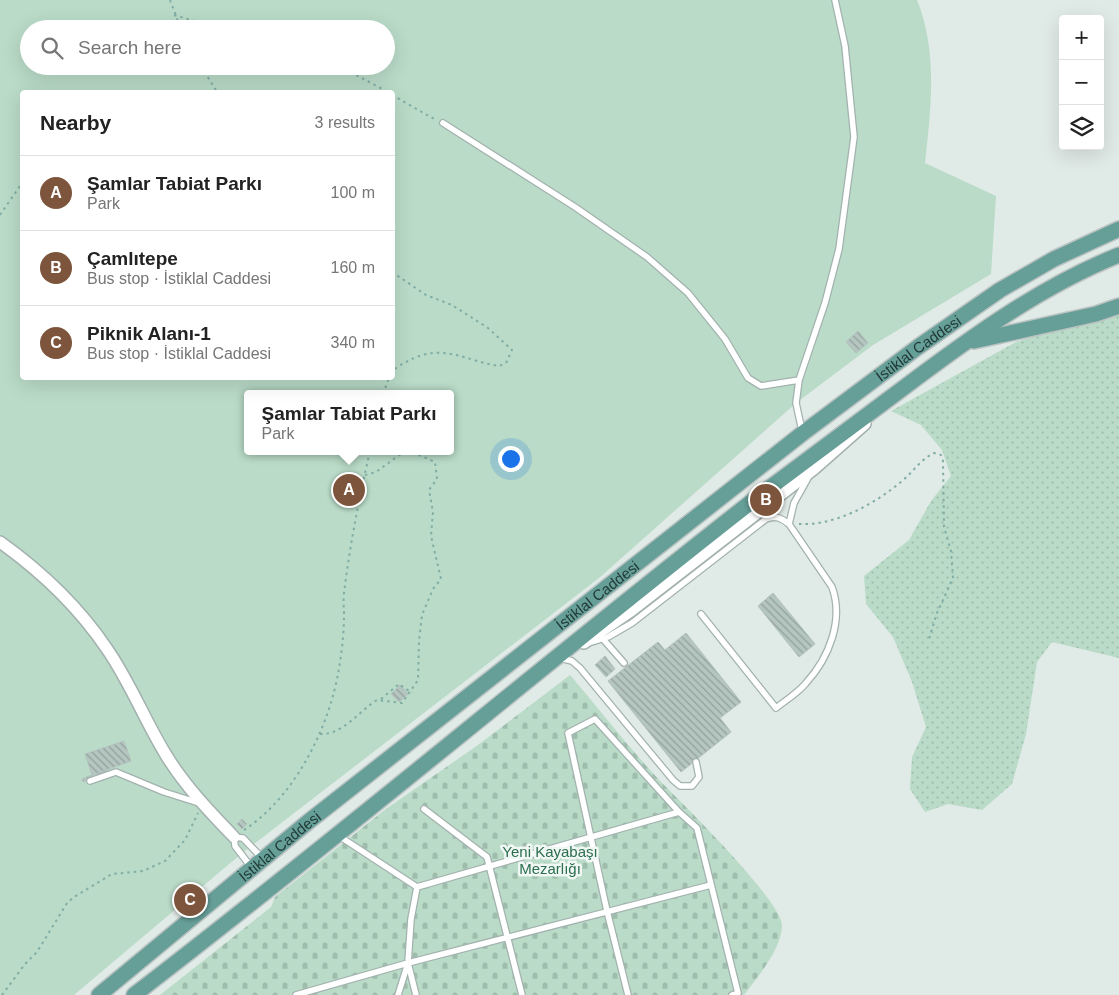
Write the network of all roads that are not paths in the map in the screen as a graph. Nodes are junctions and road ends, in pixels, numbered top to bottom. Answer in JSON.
{"nodes":[{"id":1,"x":835,"y":0,"type":"edge"},
{"id":2,"x":443,"y":124,"type":"road end"},
{"id":3,"x":1119,"y":229,"type":"edge"},
{"id":4,"x":1119,"y":255,"type":"edge"},
{"id":5,"x":1119,"y":306,"type":"edge"},
{"id":6,"x":967,"y":342,"type":"junction"},
{"id":7,"x":799,"y":380,"type":"junction"},
{"id":8,"x":896,"y":394,"type":"junction"},
{"id":9,"x":803,"y":434,"type":"junction"},
{"id":10,"x":814,"y":468,"type":"junction"},
{"id":11,"x":789,"y":524,"type":"junction"},
{"id":12,"x":0,"y":542,"type":"edge"},
{"id":13,"x":701,"y":614,"type":"dead end"},
{"id":14,"x":603,"y":640,"type":"junction"},
{"id":15,"x":581,"y":645,"type":"junction"},
{"id":16,"x":556,"y":658,"type":"junction"},
{"id":17,"x":624,"y":663,"type":"dead end"},
{"id":18,"x":696,"y":762,"type":"dead end"},
{"id":19,"x":90,"y":781,"type":"dead end"},
{"id":20,"x":201,"y":804,"type":"junction"},
{"id":21,"x":424,"y":809,"type":"dead end"},
{"id":22,"x":679,"y":812,"type":"junction"},
{"id":23,"x":338,"y":835,"type":"junction"},
{"id":24,"x":234,"y":837,"type":"junction"},
{"id":25,"x":590,"y":837,"type":"junction"},
{"id":26,"x":257,"y":863,"type":"junction"},
{"id":27,"x":490,"y":866,"type":"junction"},
{"id":28,"x":712,"y":885,"type":"junction"},
{"id":29,"x":417,"y":887,"type":"junction"},
{"id":30,"x":607,"y":911,"type":"junction"},
{"id":31,"x":508,"y":938,"type":"junction"},
{"id":32,"x":408,"y":963,"type":"junction"},
{"id":33,"x":99,"y":995,"type":"edge"},
{"id":34,"x":134,"y":995,"type":"edge"},
{"id":35,"x":296,"y":995,"type":"edge"},
{"id":36,"x":398,"y":995,"type":"edge"},
{"id":37,"x":416,"y":995,"type":"edge"},
{"id":38,"x":522,"y":995,"type":"edge"},
{"id":39,"x":628,"y":995,"type":"edge"},
{"id":40,"x":732,"y":995,"type":"edge"}],
"edges":[{"from":1,"to":7,"type":"lane"},
{"from":2,"to":7,"type":"lane"},
{"from":3,"to":9,"type":"main road","name":"İstiklal Caddesi"},
{"from":4,"to":6,"type":"main road","name":"İstiklal Caddesi"},
{"from":5,"to":6,"type":"main road"},
{"from":6,"to":8,"type":"main road","name":"İstiklal Caddesi"},
{"from":7,"to":9,"type":"lane"},
{"from":8,"to":10,"type":"street"},
{"from":8,"to":16,"type":"main road","name":"İstiklal Caddesi"},
{"from":9,"to":26,"type":"main road","name":"İstiklal Caddesi"},
{"from":10,"to":11,"type":"lane"},
{"from":10,"to":15,"type":"street"},
{"from":11,"to":13,"type":"lane"},
{"from":11,"to":14,"type":"lane"},
{"from":12,"to":20,"type":"street"},
{"from":14,"to":15,"type":"lane"},
{"from":14,"to":17,"type":"lane"},
{"from":15,"to":16,"type":"street"},
{"from":16,"to":18,"type":"lane"},
{"from":16,"to":23,"type":"main road","name":"İstiklal Caddesi"},
{"from":19,"to":20,"type":"lane"},
{"from":20,"to":24,"type":"street"},
{"from":21,"to":27,"type":"lane"},
{"from":22,"to":25,"type":"lane"},
{"from":22,"to":25,"type":"lane"},
{"from":22,"to":28,"type":"lane"},
{"from":23,"to":29,"type":"lane"},
{"from":23,"to":34,"type":"main road","name":"İstiklal Caddesi"},
{"from":24,"to":26,"type":"lane"},
{"from":24,"to":26,"type":"lane"},
{"from":25,"to":27,"type":"lane"},
{"from":25,"to":30,"type":"lane"},
{"from":26,"to":33,"type":"main road","name":"İstiklal Caddesi"},
{"from":27,"to":29,"type":"lane"},
{"from":27,"to":31,"type":"lane"},
{"from":28,"to":30,"type":"lane"},
{"from":28,"to":40,"type":"lane"},
{"from":29,"to":32,"type":"lane"},
{"from":30,"to":31,"type":"lane"},
{"from":30,"to":39,"type":"lane"},
{"from":31,"to":32,"type":"lane"},
{"from":31,"to":38,"type":"lane"},
{"from":32,"to":35,"type":"lane"},
{"from":32,"to":36,"type":"lane"},
{"from":32,"to":37,"type":"lane"}]}
